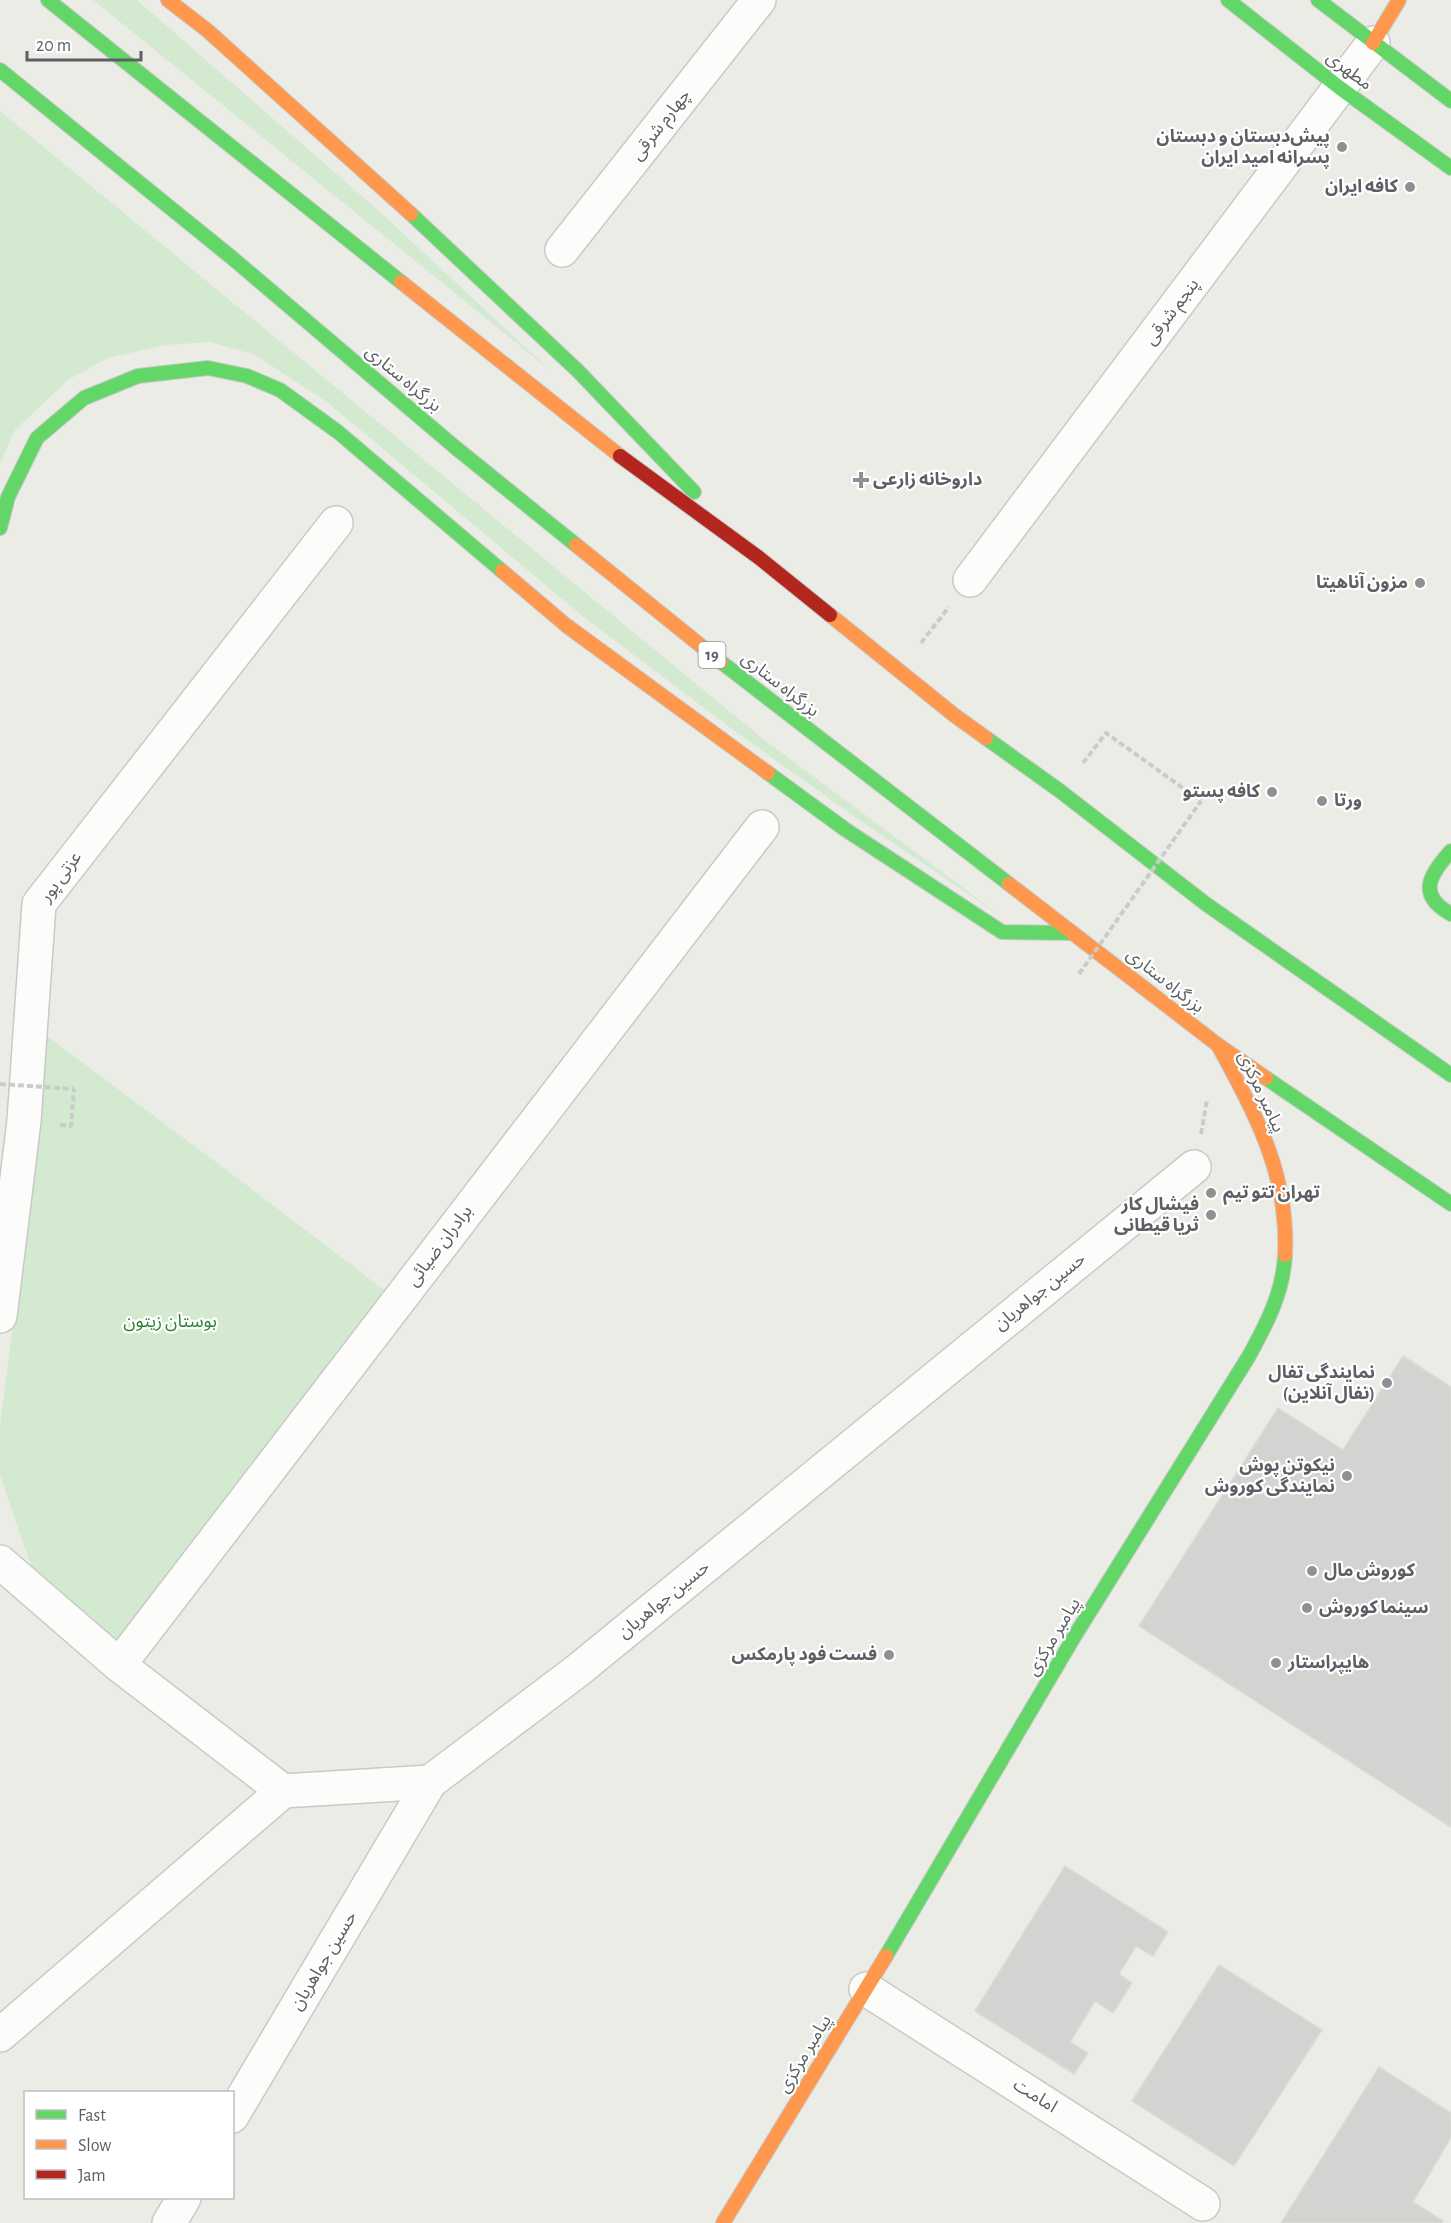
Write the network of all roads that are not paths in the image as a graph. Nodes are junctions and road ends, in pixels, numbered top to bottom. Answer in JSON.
{"nodes":[{"id":1,"x":48,"y":0,"type":"edge"},
{"id":2,"x":168,"y":0,"type":"edge"},
{"id":3,"x":184,"y":0,"type":"edge"},
{"id":4,"x":759,"y":0,"type":"edge"},
{"id":5,"x":1228,"y":0,"type":"edge"},
{"id":6,"x":1318,"y":0,"type":"edge"},
{"id":7,"x":1400,"y":0,"type":"edge"},
{"id":8,"x":208,"y":31,"type":"junction"},
{"id":9,"x":1373,"y":43,"type":"junction"},
{"id":10,"x":0,"y":70,"type":"edge"},
{"id":11,"x":1340,"y":88,"type":"junction"},
{"id":12,"x":1451,"y":101,"type":"edge"},
{"id":13,"x":1451,"y":168,"type":"edge"},
{"id":14,"x":562,"y":250,"type":"dead end"},
{"id":15,"x":336,"y":523,"type":"dead end"},
{"id":16,"x":0,"y":528,"type":"edge"},
{"id":17,"x":758,"y":557,"type":"junction"},
{"id":18,"x":970,"y":580,"type":"road end"},
{"id":19,"x":762,"y":827,"type":"dead end"},
{"id":20,"x":1451,"y":851,"type":"edge"},
{"id":21,"x":1451,"y":914,"type":"edge"},
{"id":22,"x":1071,"y":933,"type":"junction"},
{"id":23,"x":1218,"y":1045,"type":"junction"},
{"id":24,"x":1451,"y":1075,"type":"edge"},
{"id":25,"x":1194,"y":1167,"type":"road end"},
{"id":26,"x":1439,"y":1196,"type":"edge"},
{"id":27,"x":1451,"y":1218,"type":"edge"},
{"id":28,"x":0,"y":1316,"type":"edge"},
{"id":29,"x":0,"y":1562,"type":"edge"},
{"id":30,"x":119,"y":1665,"type":"junction"},
{"id":31,"x":430,"y":1782,"type":"junction"},
{"id":32,"x":283,"y":1791,"type":"junction"},
{"id":33,"x":866,"y":1989,"type":"junction"},
{"id":34,"x":0,"y":2034,"type":"edge"},
{"id":35,"x":234,"y":2113,"type":"edge"},
{"id":36,"x":183,"y":2199,"type":"edge"},
{"id":37,"x":1203,"y":2204,"type":"dead end"},
{"id":38,"x":169,"y":2223,"type":"edge"},
{"id":39,"x":723,"y":2223,"type":"edge"}],
"edges":[{"from":1,"to":17,"type":"main road"},
{"from":2,"to":8,"type":"main road"},
{"from":3,"to":8,"type":"main road"},
{"from":4,"to":14,"type":"street","name":"چهارم شرقی"},
{"from":5,"to":11,"type":"main road","name":"مطهری"},
{"from":6,"to":9,"type":"main road","name":"مطهری"},
{"from":7,"to":9,"type":"main road"},
{"from":8,"to":17,"type":"main road"},
{"from":9,"to":11,"type":"street","name":"پنجم شرقی"},
{"from":9,"to":12,"type":"main road","name":"مطهری"},
{"from":10,"to":22,"type":"main road","name":"بزرگراه ستاری","number":"19"},
{"from":11,"to":13,"type":"main road","name":"مطهری"},
{"from":11,"to":18,"type":"street","name":"پنجم شرقی"},
{"from":15,"to":28,"type":"street","name":"عزتی پور"},
{"from":16,"to":22,"type":"main road"},
{"from":17,"to":24,"type":"main road"},
{"from":19,"to":30,"type":"street","name":"برادران ضیائی"},
{"from":20,"to":21,"type":"main road"},
{"from":22,"to":23,"type":"main road","name":"بزرگراه ستاری","number":"19"},
{"from":23,"to":26,"type":"main road","name":"بزرگراه ستاری","number":"19"},
{"from":23,"to":33,"type":"main road","name":"پیامبر مرکزی"},
{"from":25,"to":31,"type":"street","name":"حسین جواهریان"},
{"from":26,"to":27,"type":"street"},
{"from":29,"to":30,"type":"street"},
{"from":30,"to":32,"type":"street"},
{"from":31,"to":32,"type":"street"},
{"from":31,"to":35,"type":"street","name":"حسین جواهریان"},
{"from":32,"to":34,"type":"street"},
{"from":33,"to":37,"type":"street","name":"امامت"},
{"from":33,"to":39,"type":"main road","name":"پیامبر مرکزی"},
{"from":36,"to":38,"type":"street"}]}
